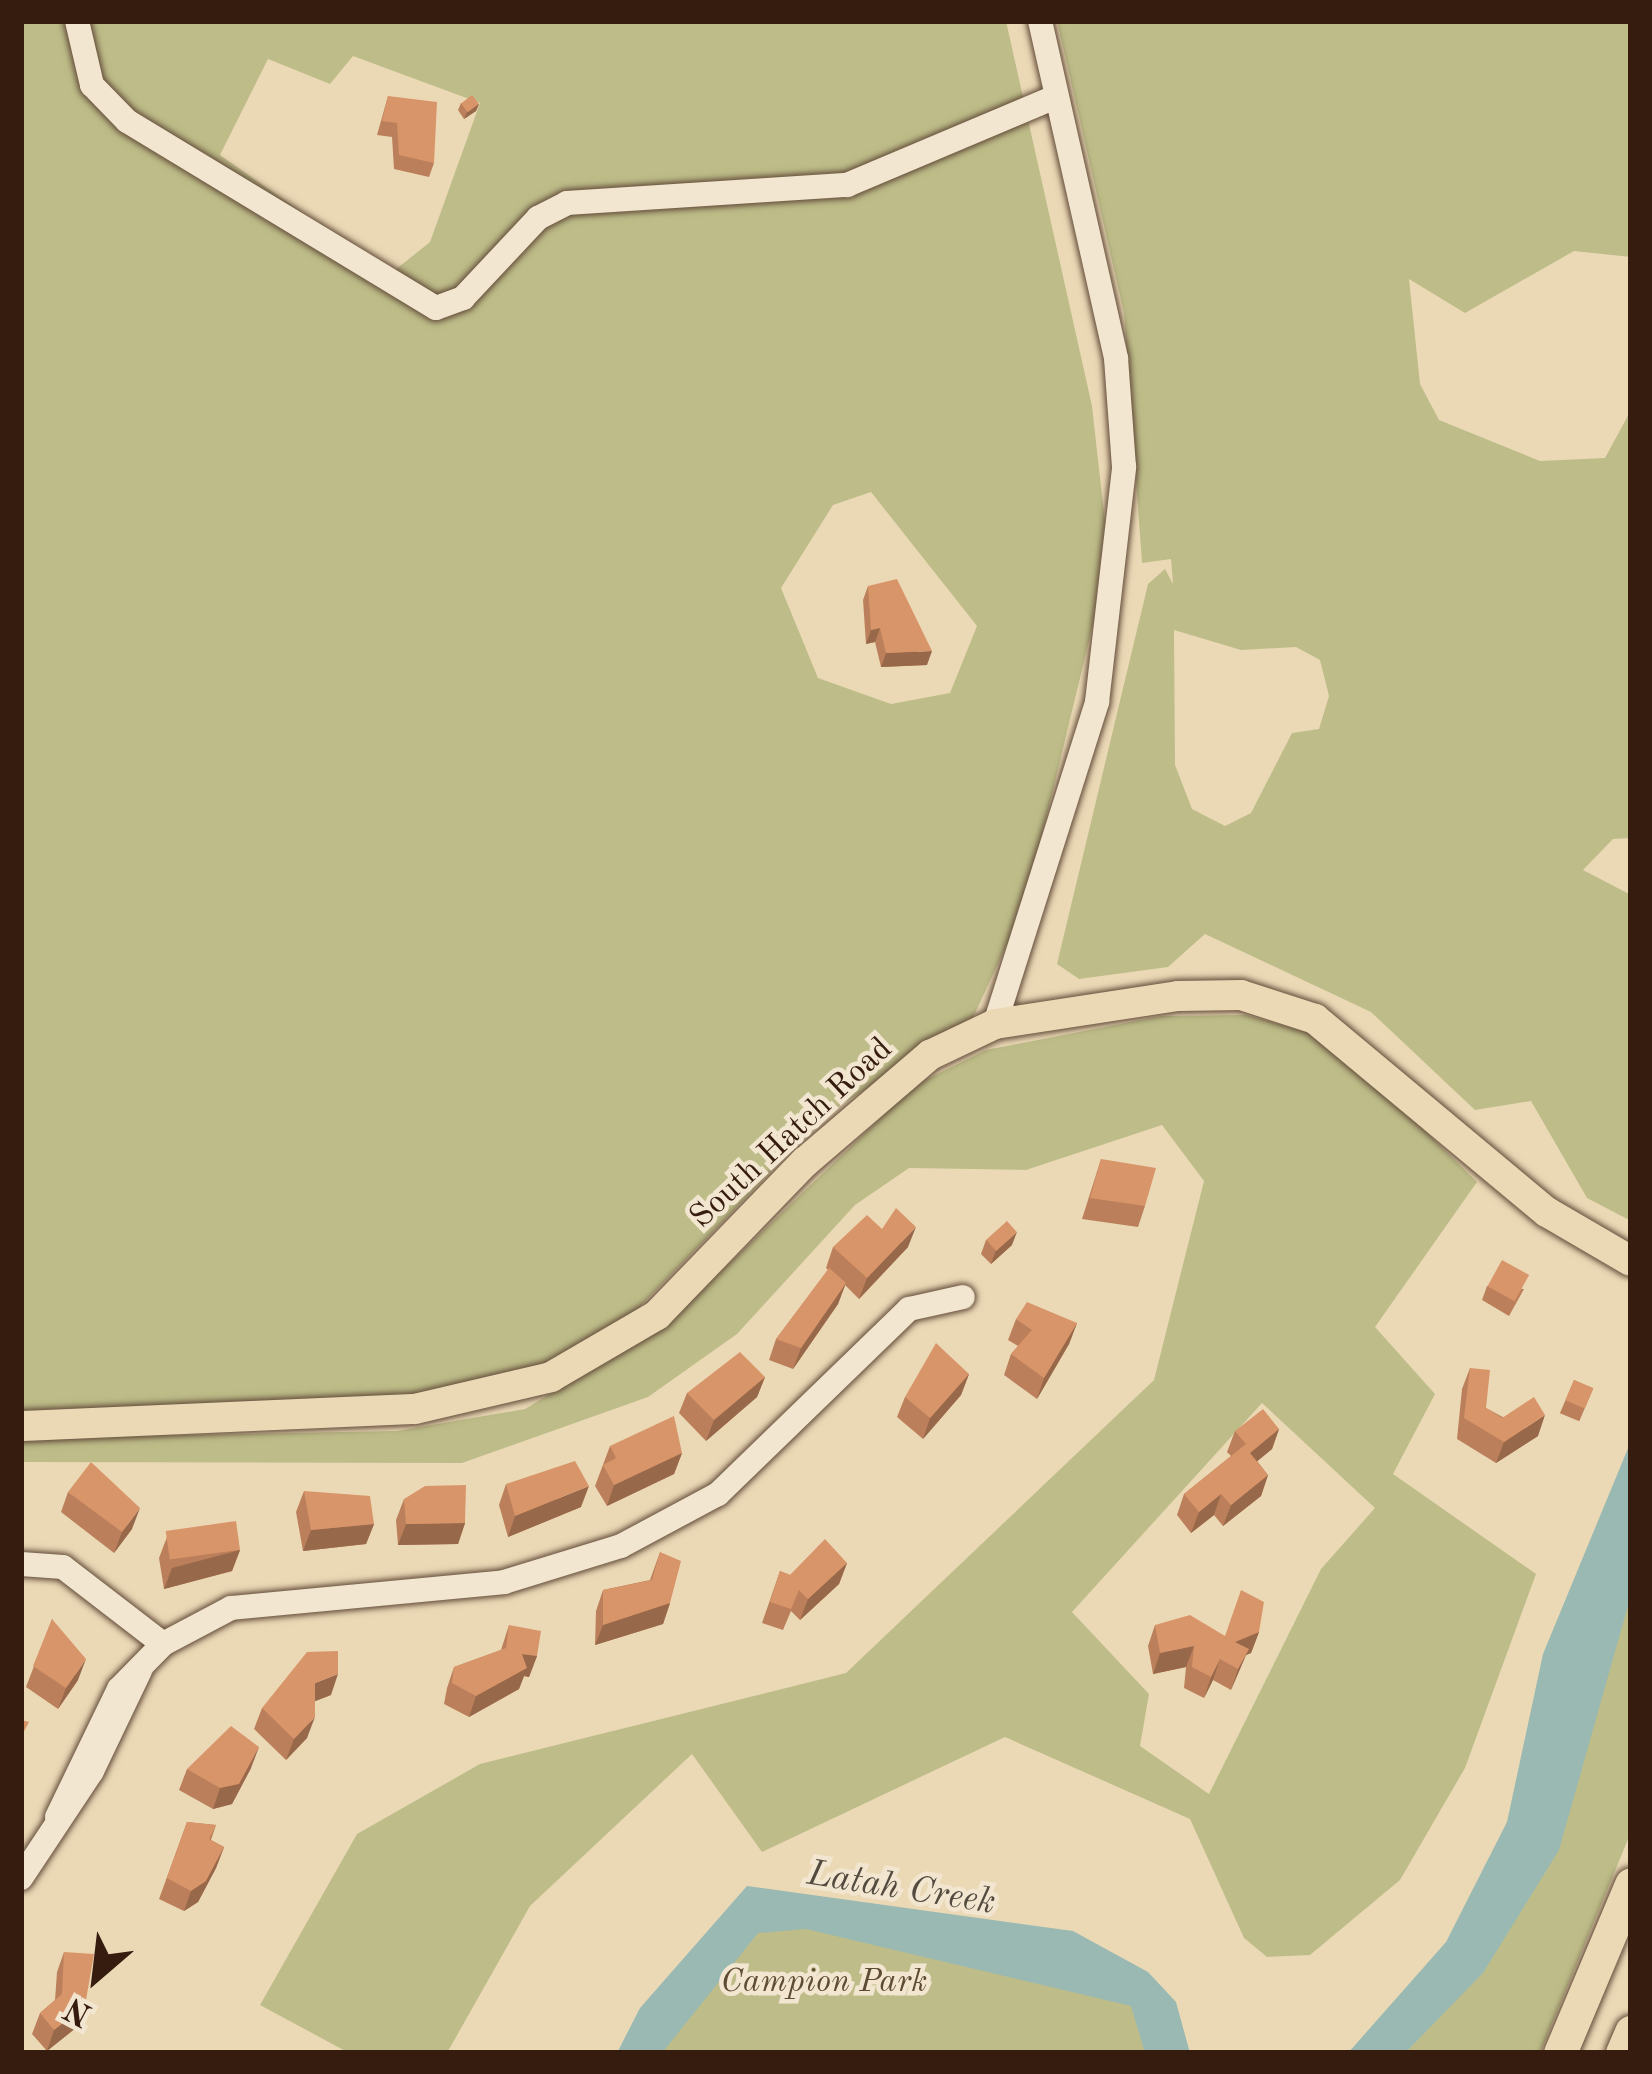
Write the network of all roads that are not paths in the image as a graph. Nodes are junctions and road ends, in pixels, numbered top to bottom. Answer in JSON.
{"nodes":[{"id":1,"x":77,"y":21,"type":"edge"},
{"id":2,"x":1040,"y":21,"type":"edge"},
{"id":3,"x":1055,"y":97,"type":"junction"},
{"id":4,"x":995,"y":1024,"type":"junction"},
{"id":5,"x":1631,"y":1261,"type":"edge"},
{"id":6,"x":963,"y":1297,"type":"dead end"},
{"id":7,"x":21,"y":1426,"type":"edge"},
{"id":8,"x":21,"y":1564,"type":"edge"},
{"id":9,"x":163,"y":1644,"type":"junction"},
{"id":10,"x":21,"y":1878,"type":"edge"},
{"id":11,"x":1631,"y":1884,"type":"edge"},
{"id":12,"x":1631,"y":2032,"type":"edge"},
{"id":13,"x":1560,"y":2053,"type":"edge"},
{"id":14,"x":1622,"y":2053,"type":"edge"}],
"edges":[{"from":1,"to":3,"type":"street"},
{"from":2,"to":3,"type":"street"},
{"from":3,"to":4,"type":"street"},
{"from":4,"to":5,"type":"main road","name":"South Hatch Road"},
{"from":4,"to":7,"type":"main road","name":"South Hatch Road"},
{"from":6,"to":9,"type":"street"},
{"from":8,"to":9,"type":"street"},
{"from":9,"to":10,"type":"street"},
{"from":11,"to":13,"type":"highway"},
{"from":12,"to":14,"type":"highway"}]}
